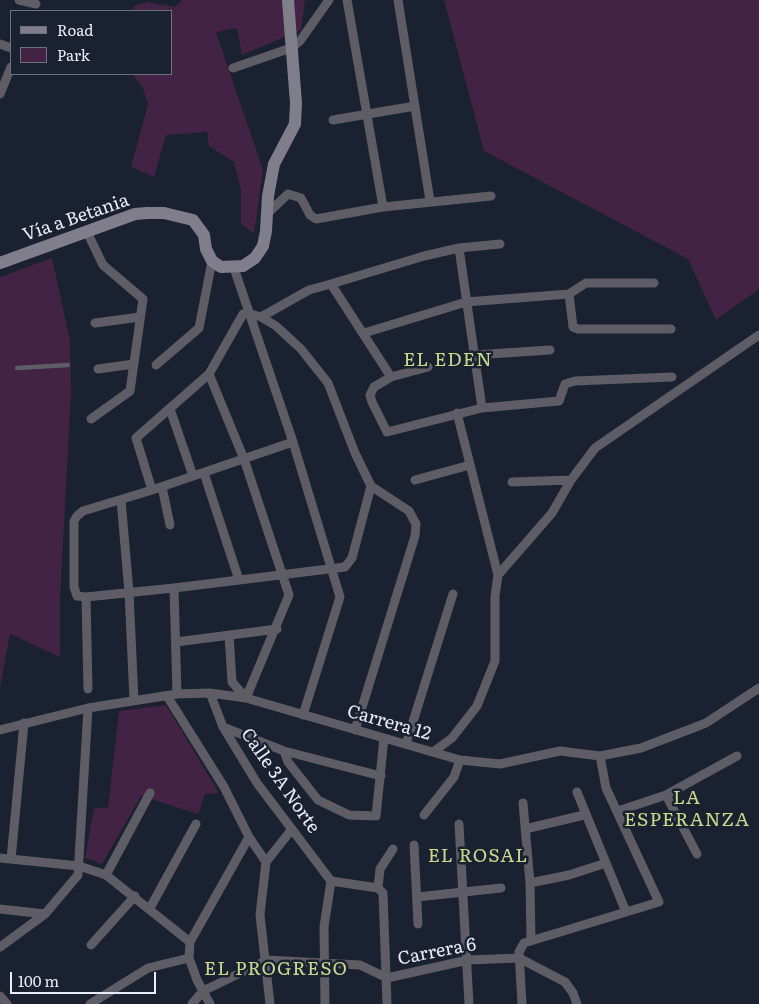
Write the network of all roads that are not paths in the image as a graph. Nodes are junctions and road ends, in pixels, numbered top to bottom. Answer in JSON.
{"nodes":[{"id":1,"x":19,"y":0,"type":"edge"},
{"id":2,"x":288,"y":0,"type":"edge"},
{"id":3,"x":329,"y":0,"type":"edge"},
{"id":4,"x":347,"y":0,"type":"edge"},
{"id":5,"x":398,"y":0,"type":"edge"},
{"id":6,"x":36,"y":5,"type":"edge"},
{"id":7,"x":291,"y":48,"type":"junction"},
{"id":8,"x":233,"y":68,"type":"dead end"},
{"id":9,"x":10,"y":69,"type":"edge"},
{"id":10,"x":0,"y":94,"type":"edge"},
{"id":11,"x":415,"y":106,"type":"junction"},
{"id":12,"x":367,"y":114,"type":"junction"},
{"id":13,"x":333,"y":120,"type":"dead end"},
{"id":14,"x":491,"y":196,"type":"dead end"},
{"id":15,"x":430,"y":201,"type":"junction"},
{"id":16,"x":383,"y":207,"type":"junction"},
{"id":17,"x":266,"y":214,"type":"junction"},
{"id":18,"x":87,"y":232,"type":"junction"},
{"id":19,"x":500,"y":244,"type":"dead end"},
{"id":20,"x":459,"y":248,"type":"junction"},
{"id":21,"x":212,"y":261,"type":"junction"},
{"id":22,"x":0,"y":263,"type":"edge"},
{"id":23,"x":234,"y":268,"type":"junction"},
{"id":24,"x":654,"y":283,"type":"dead end"},
{"id":25,"x":331,"y":284,"type":"junction"},
{"id":26,"x":568,"y":294,"type":"junction"},
{"id":27,"x":466,"y":302,"type":"junction"},
{"id":28,"x":247,"y":313,"type":"junction"},
{"id":29,"x":261,"y":316,"type":"junction"},
{"id":30,"x":140,"y":318,"type":"junction"},
{"id":31,"x":95,"y":324,"type":"dead end"},
{"id":32,"x":671,"y":329,"type":"dead end"},
{"id":33,"x":364,"y":334,"type":"junction"},
{"id":34,"x":759,"y":335,"type":"edge"},
{"id":35,"x":550,"y":350,"type":"dead end"},
{"id":36,"x":474,"y":355,"type":"junction"},
{"id":37,"x":134,"y":364,"type":"junction"},
{"id":38,"x":68,"y":365,"type":"dead end"},
{"id":39,"x":156,"y":366,"type":"dead end"},
{"id":40,"x":428,"y":367,"type":"dead end"},
{"id":41,"x":18,"y":368,"type":"dead end"},
{"id":42,"x":98,"y":369,"type":"dead end"},
{"id":43,"x":209,"y":374,"type":"junction"},
{"id":44,"x":391,"y":377,"type":"junction"},
{"id":45,"x":672,"y":377,"type":"dead end"},
{"id":46,"x":482,"y":408,"type":"junction"},
{"id":47,"x":170,"y":409,"type":"junction"},
{"id":48,"x":457,"y":413,"type":"junction"},
{"id":49,"x":91,"y":419,"type":"dead end"},
{"id":50,"x":293,"y":442,"type":"junction"},
{"id":51,"x":244,"y":459,"type":"junction"},
{"id":52,"x":470,"y":465,"type":"junction"},
{"id":53,"x":204,"y":473,"type":"junction"},
{"id":54,"x":194,"y":476,"type":"junction"},
{"id":55,"x":415,"y":480,"type":"dead end"},
{"id":56,"x":571,"y":480,"type":"junction"},
{"id":57,"x":512,"y":482,"type":"dead end"},
{"id":58,"x":371,"y":486,"type":"junction"},
{"id":59,"x":162,"y":487,"type":"junction"},
{"id":60,"x":152,"y":490,"type":"junction"},
{"id":61,"x":120,"y":500,"type":"junction"},
{"id":62,"x":170,"y":525,"type":"dead end"},
{"id":63,"x":334,"y":569,"type":"junction"},
{"id":64,"x":498,"y":575,"type":"junction"},
{"id":65,"x":284,"y":576,"type":"junction"},
{"id":66,"x":239,"y":580,"type":"junction"},
{"id":67,"x":174,"y":588,"type":"junction"},
{"id":68,"x":129,"y":592,"type":"junction"},
{"id":69,"x":453,"y":594,"type":"dead end"},
{"id":70,"x":86,"y":597,"type":"junction"},
{"id":71,"x":277,"y":629,"type":"junction"},
{"id":72,"x":229,"y":636,"type":"junction"},
{"id":73,"x":176,"y":642,"type":"junction"},
{"id":74,"x":759,"y":688,"type":"edge"},
{"id":75,"x":88,"y":689,"type":"dead end"},
{"id":76,"x":210,"y":693,"type":"junction"},
{"id":77,"x":177,"y":694,"type":"junction"},
{"id":78,"x":167,"y":696,"type":"junction"},
{"id":79,"x":246,"y":698,"type":"junction"},
{"id":80,"x":134,"y":700,"type":"junction"},
{"id":81,"x":88,"y":708,"type":"junction"},
{"id":82,"x":303,"y":715,"type":"junction"},
{"id":83,"x":24,"y":723,"type":"junction"},
{"id":84,"x":223,"y":727,"type":"junction"},
{"id":85,"x":0,"y":730,"type":"edge"},
{"id":86,"x":355,"y":730,"type":"junction"},
{"id":87,"x":384,"y":738,"type":"junction"},
{"id":88,"x":406,"y":744,"type":"junction"},
{"id":89,"x":284,"y":751,"type":"junction"},
{"id":90,"x":433,"y":752,"type":"junction"},
{"id":91,"x":600,"y":756,"type":"junction"},
{"id":92,"x":737,"y":756,"type":"dead end"},
{"id":93,"x":460,"y":760,"type":"junction"},
{"id":94,"x":381,"y":776,"type":"junction"},
{"id":95,"x":577,"y":792,"type":"dead end"},
{"id":96,"x":150,"y":793,"type":"dead end"},
{"id":97,"x":666,"y":795,"type":"junction"},
{"id":98,"x":523,"y":803,"type":"dead end"},
{"id":99,"x":618,"y":810,"type":"junction"},
{"id":100,"x":424,"y":815,"type":"dead end"},
{"id":101,"x":584,"y":815,"type":"junction"},
{"id":102,"x":196,"y":824,"type":"dead end"},
{"id":103,"x":460,"y":824,"type":"dead end"},
{"id":104,"x":292,"y":829,"type":"junction"},
{"id":105,"x":525,"y":829,"type":"junction"},
{"id":106,"x":249,"y":837,"type":"junction"},
{"id":107,"x":414,"y":845,"type":"dead end"},
{"id":108,"x":392,"y":849,"type":"dead end"},
{"id":109,"x":697,"y":854,"type":"dead end"},
{"id":110,"x":0,"y":858,"type":"edge"},
{"id":111,"x":11,"y":859,"type":"junction"},
{"id":112,"x":266,"y":862,"type":"junction"},
{"id":113,"x":606,"y":863,"type":"junction"},
{"id":114,"x":79,"y":866,"type":"junction"},
{"id":115,"x":106,"y":875,"type":"junction"},
{"id":116,"x":331,"y":882,"type":"junction"},
{"id":117,"x":530,"y":883,"type":"junction"},
{"id":118,"x":378,"y":888,"type":"junction"},
{"id":119,"x":501,"y":888,"type":"dead end"},
{"id":120,"x":464,"y":892,"type":"junction"},
{"id":121,"x":135,"y":896,"type":"junction"},
{"id":122,"x":416,"y":897,"type":"junction"},
{"id":123,"x":150,"y":908,"type":"junction"},
{"id":124,"x":0,"y":909,"type":"edge"},
{"id":125,"x":626,"y":912,"type":"junction"},
{"id":126,"x":45,"y":914,"type":"junction"},
{"id":127,"x":418,"y":924,"type":"dead end"},
{"id":128,"x":531,"y":940,"type":"junction"},
{"id":129,"x":190,"y":942,"type":"junction"},
{"id":130,"x":91,"y":945,"type":"dead end"},
{"id":131,"x":0,"y":946,"type":"edge"},
{"id":132,"x":189,"y":958,"type":"junction"},
{"id":133,"x":519,"y":958,"type":"junction"},
{"id":134,"x":267,"y":960,"type":"junction"},
{"id":135,"x":468,"y":960,"type":"junction"},
{"id":136,"x":324,"y":961,"type":"junction"},
{"id":137,"x":387,"y":978,"type":"junction"},
{"id":138,"x":203,"y":991,"type":"junction"},
{"id":139,"x":0,"y":996,"type":"edge"},
{"id":140,"x":7,"y":1004,"type":"edge"},
{"id":141,"x":90,"y":1004,"type":"edge"},
{"id":142,"x":192,"y":1004,"type":"edge"},
{"id":143,"x":210,"y":1004,"type":"edge"},
{"id":144,"x":270,"y":1004,"type":"edge"},
{"id":145,"x":325,"y":1004,"type":"edge"},
{"id":146,"x":387,"y":1004,"type":"edge"},
{"id":147,"x":469,"y":1004,"type":"edge"},
{"id":148,"x":522,"y":1004,"type":"edge"},
{"id":149,"x":577,"y":1004,"type":"edge"}],
"edges":[{"from":1,"to":6,"type":"street"},
{"from":2,"to":7,"type":"street"},
{"from":3,"to":7,"type":"street"},
{"from":4,"to":12,"type":"street"},
{"from":5,"to":11,"type":"street"},
{"from":7,"to":8,"type":"street"},
{"from":7,"to":17,"type":"street"},
{"from":9,"to":10,"type":"street"},
{"from":11,"to":12,"type":"street"},
{"from":11,"to":15,"type":"street"},
{"from":12,"to":13,"type":"street"},
{"from":12,"to":16,"type":"street"},
{"from":14,"to":15,"type":"street"},
{"from":15,"to":16,"type":"street"},
{"from":16,"to":17,"type":"street"},
{"from":17,"to":23,"type":"street"},
{"from":18,"to":21,"type":"street","name":"Vía a Betania"},
{"from":18,"to":22,"type":"street","name":"Vía a Betania"},
{"from":18,"to":30,"type":"street"},
{"from":19,"to":20,"type":"street"},
{"from":20,"to":25,"type":"street"},
{"from":20,"to":27,"type":"street"},
{"from":21,"to":23,"type":"street"},
{"from":21,"to":39,"type":"street"},
{"from":23,"to":28,"type":"street"},
{"from":24,"to":26,"type":"street"},
{"from":25,"to":29,"type":"street"},
{"from":25,"to":33,"type":"street"},
{"from":26,"to":27,"type":"street"},
{"from":26,"to":32,"type":"street"},
{"from":27,"to":33,"type":"street"},
{"from":27,"to":36,"type":"street"},
{"from":28,"to":29,"type":"street"},
{"from":28,"to":43,"type":"street"},
{"from":28,"to":50,"type":"street"},
{"from":29,"to":58,"type":"street"},
{"from":30,"to":31,"type":"street"},
{"from":30,"to":37,"type":"street"},
{"from":33,"to":44,"type":"street"},
{"from":34,"to":56,"type":"street"},
{"from":35,"to":36,"type":"street"},
{"from":36,"to":46,"type":"street"},
{"from":37,"to":42,"type":"street"},
{"from":37,"to":49,"type":"street"},
{"from":38,"to":41,"type":"lane"},
{"from":40,"to":44,"type":"street"},
{"from":43,"to":47,"type":"street"},
{"from":43,"to":51,"type":"street"},
{"from":44,"to":48,"type":"street"},
{"from":45,"to":46,"type":"street"},
{"from":46,"to":48,"type":"street"},
{"from":47,"to":54,"type":"street"},
{"from":47,"to":60,"type":"street"},
{"from":48,"to":52,"type":"street"},
{"from":50,"to":51,"type":"street"},
{"from":50,"to":63,"type":"street"},
{"from":51,"to":53,"type":"street"},
{"from":51,"to":65,"type":"street"},
{"from":52,"to":55,"type":"street"},
{"from":52,"to":64,"type":"street"},
{"from":53,"to":54,"type":"street"},
{"from":53,"to":66,"type":"street"},
{"from":54,"to":59,"type":"street"},
{"from":56,"to":57,"type":"street"},
{"from":56,"to":64,"type":"street"},
{"from":58,"to":63,"type":"street"},
{"from":58,"to":86,"type":"street"},
{"from":59,"to":60,"type":"street"},
{"from":59,"to":62,"type":"street"},
{"from":60,"to":61,"type":"street"},
{"from":61,"to":68,"type":"street"},
{"from":61,"to":70,"type":"street"},
{"from":63,"to":65,"type":"street"},
{"from":63,"to":82,"type":"street"},
{"from":64,"to":90,"type":"street"},
{"from":65,"to":66,"type":"street"},
{"from":65,"to":71,"type":"street"},
{"from":66,"to":67,"type":"street"},
{"from":67,"to":68,"type":"street"},
{"from":67,"to":73,"type":"street"},
{"from":68,"to":70,"type":"street"},
{"from":68,"to":80,"type":"street"},
{"from":69,"to":88,"type":"street"},
{"from":70,"to":75,"type":"street"},
{"from":71,"to":72,"type":"street"},
{"from":71,"to":79,"type":"street"},
{"from":72,"to":73,"type":"street"},
{"from":72,"to":79,"type":"street"},
{"from":73,"to":77,"type":"street"},
{"from":74,"to":91,"type":"street","name":"Carrera 12"},
{"from":76,"to":77,"type":"street","name":"Carrera 12"},
{"from":76,"to":79,"type":"street","name":"Carrera 12"},
{"from":76,"to":84,"type":"street","name":"Calle 3A Norte"},
{"from":77,"to":78,"type":"street","name":"Carrera 12"},
{"from":78,"to":80,"type":"street","name":"Carrera 12"},
{"from":78,"to":106,"type":"street"},
{"from":79,"to":82,"type":"street","name":"Carrera 12"},
{"from":80,"to":81,"type":"street","name":"Carrera 12"},
{"from":81,"to":83,"type":"street","name":"Carrera 12"},
{"from":81,"to":114,"type":"street"},
{"from":82,"to":86,"type":"street","name":"Carrera 12"},
{"from":83,"to":85,"type":"street","name":"Carrera 12"},
{"from":83,"to":111,"type":"street"},
{"from":84,"to":89,"type":"street"},
{"from":84,"to":104,"type":"street","name":"Calle 3A Norte"},
{"from":86,"to":87,"type":"street","name":"Carrera 12"},
{"from":87,"to":88,"type":"street","name":"Carrera 12"},
{"from":87,"to":94,"type":"street"},
{"from":88,"to":90,"type":"street","name":"Carrera 12"},
{"from":89,"to":94,"type":"street"},
{"from":89,"to":94,"type":"street"},
{"from":90,"to":93,"type":"street","name":"Carrera 12"},
{"from":91,"to":93,"type":"street","name":"Carrera 12"},
{"from":91,"to":99,"type":"street"},
{"from":92,"to":97,"type":"street"},
{"from":93,"to":100,"type":"street"},
{"from":95,"to":101,"type":"street"},
{"from":96,"to":115,"type":"street"},
{"from":97,"to":99,"type":"street"},
{"from":97,"to":109,"type":"street"},
{"from":98,"to":105,"type":"street"},
{"from":99,"to":125,"type":"street"},
{"from":101,"to":105,"type":"street"},
{"from":101,"to":113,"type":"street"},
{"from":102,"to":123,"type":"street"},
{"from":103,"to":120,"type":"street"},
{"from":104,"to":112,"type":"street"},
{"from":104,"to":116,"type":"street","name":"Calle 3A Norte"},
{"from":105,"to":117,"type":"street"},
{"from":106,"to":112,"type":"street"},
{"from":106,"to":129,"type":"street"},
{"from":107,"to":122,"type":"street"},
{"from":108,"to":118,"type":"street"},
{"from":110,"to":111,"type":"street"},
{"from":111,"to":114,"type":"street"},
{"from":112,"to":134,"type":"street"},
{"from":113,"to":117,"type":"street"},
{"from":113,"to":125,"type":"street"},
{"from":114,"to":115,"type":"street"},
{"from":114,"to":126,"type":"street"},
{"from":115,"to":121,"type":"street"},
{"from":116,"to":118,"type":"street"},
{"from":116,"to":136,"type":"street"},
{"from":117,"to":128,"type":"street"},
{"from":118,"to":137,"type":"street"},
{"from":119,"to":120,"type":"street"},
{"from":120,"to":122,"type":"street"},
{"from":120,"to":135,"type":"street"},
{"from":121,"to":123,"type":"street"},
{"from":121,"to":130,"type":"street"},
{"from":122,"to":127,"type":"street"},
{"from":123,"to":129,"type":"street"},
{"from":124,"to":126,"type":"street"},
{"from":125,"to":128,"type":"street"},
{"from":126,"to":131,"type":"street"},
{"from":128,"to":133,"type":"street"},
{"from":129,"to":132,"type":"street"},
{"from":132,"to":138,"type":"street"},
{"from":132,"to":141,"type":"street"},
{"from":133,"to":135,"type":"street","name":"Carrera 6"},
{"from":133,"to":148,"type":"street"},
{"from":133,"to":149,"type":"street","name":"Carrera 6"},
{"from":134,"to":136,"type":"street","name":"Carrera 6"},
{"from":134,"to":138,"type":"street","name":"Carrera 6"},
{"from":134,"to":144,"type":"street"},
{"from":135,"to":137,"type":"street","name":"Carrera 6"},
{"from":135,"to":147,"type":"street"},
{"from":136,"to":137,"type":"street","name":"Carrera 6"},
{"from":136,"to":145,"type":"street"},
{"from":137,"to":146,"type":"street"},
{"from":138,"to":142,"type":"street"},
{"from":138,"to":143,"type":"street"},
{"from":139,"to":140,"type":"street"}]}
